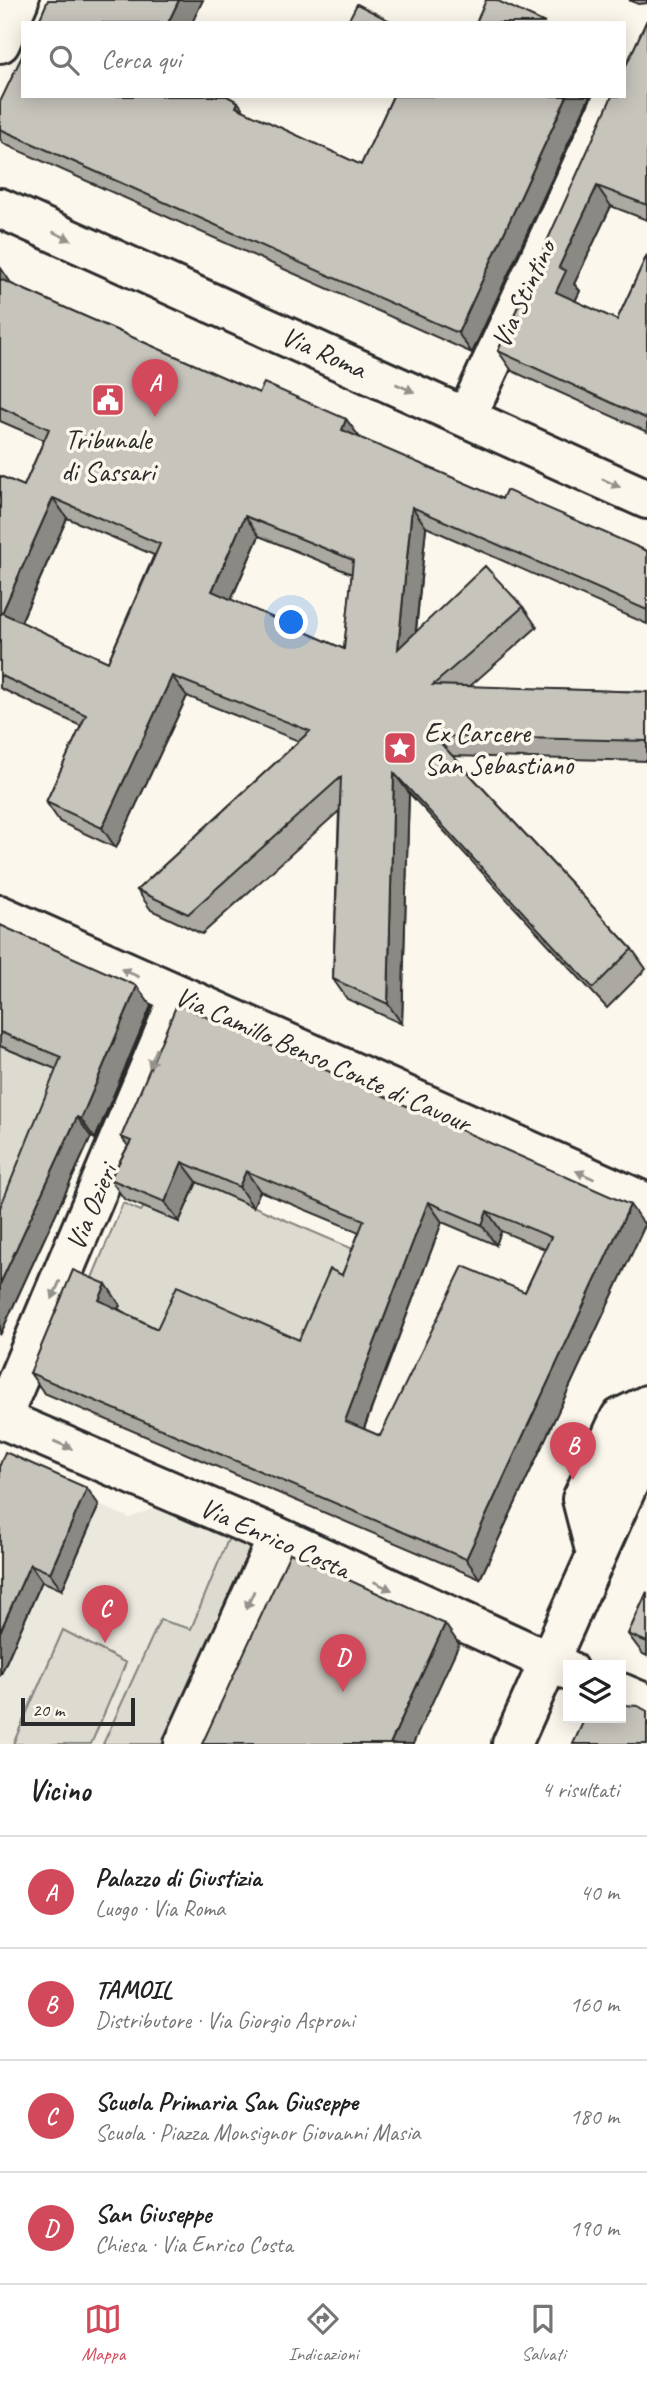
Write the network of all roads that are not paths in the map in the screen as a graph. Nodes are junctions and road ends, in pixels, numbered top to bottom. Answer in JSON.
{"nodes":[{"id":1,"x":19,"y":0,"type":"edge"},
{"id":2,"x":0,"y":43,"type":"edge"},
{"id":3,"x":613,"y":98,"type":"edge"},
{"id":4,"x":0,"y":208,"type":"edge"},
{"id":5,"x":467,"y":416,"type":"junction"},
{"id":6,"x":647,"y":499,"type":"edge"},
{"id":7,"x":0,"y":915,"type":"edge"},
{"id":8,"x":180,"y":995,"type":"junction"},
{"id":9,"x":647,"y":1203,"type":"edge"},
{"id":10,"x":647,"y":1405,"type":"edge"},
{"id":11,"x":1,"y":1418,"type":"edge"},
{"id":12,"x":647,"y":1442,"type":"edge"},
{"id":13,"x":278,"y":1538,"type":"junction"},
{"id":14,"x":596,"y":1555,"type":"junction"},
{"id":15,"x":558,"y":1666,"type":"edge"},
{"id":16,"x":626,"y":1695,"type":"edge"},
{"id":17,"x":647,"y":1704,"type":"edge"},
{"id":18,"x":184,"y":1744,"type":"edge"},
{"id":19,"x":512,"y":1744,"type":"edge"}],
"edges":[{"from":1,"to":2,"type":"street"},
{"from":3,"to":5,"type":"street","name":"Via Stintino"},
{"from":4,"to":5,"type":"street","name":"Via Roma","one_way":true},
{"from":5,"to":6,"type":"street","name":"Via Roma","one_way":true},
{"from":8,"to":7,"type":"street","name":"Via Camillo Benso Conte di Cavour","one_way":true},
{"from":9,"to":8,"type":"street","name":"Via Camillo Benso Conte di Cavour","one_way":true},
{"from":8,"to":11,"type":"street","name":"Via Ozieri","one_way":true},
{"from":10,"to":14,"type":"street"},
{"from":11,"to":13,"type":"street","name":"Via Enrico Costa","one_way":true},
{"from":12,"to":14,"type":"street"},
{"from":13,"to":15,"type":"street","name":"Via Enrico Costa","one_way":true},
{"from":13,"to":18,"type":"street","one_way":true},
{"from":14,"to":15,"type":"street"},
{"from":15,"to":19,"type":"street"},
{"from":16,"to":17,"type":"street"}]}
